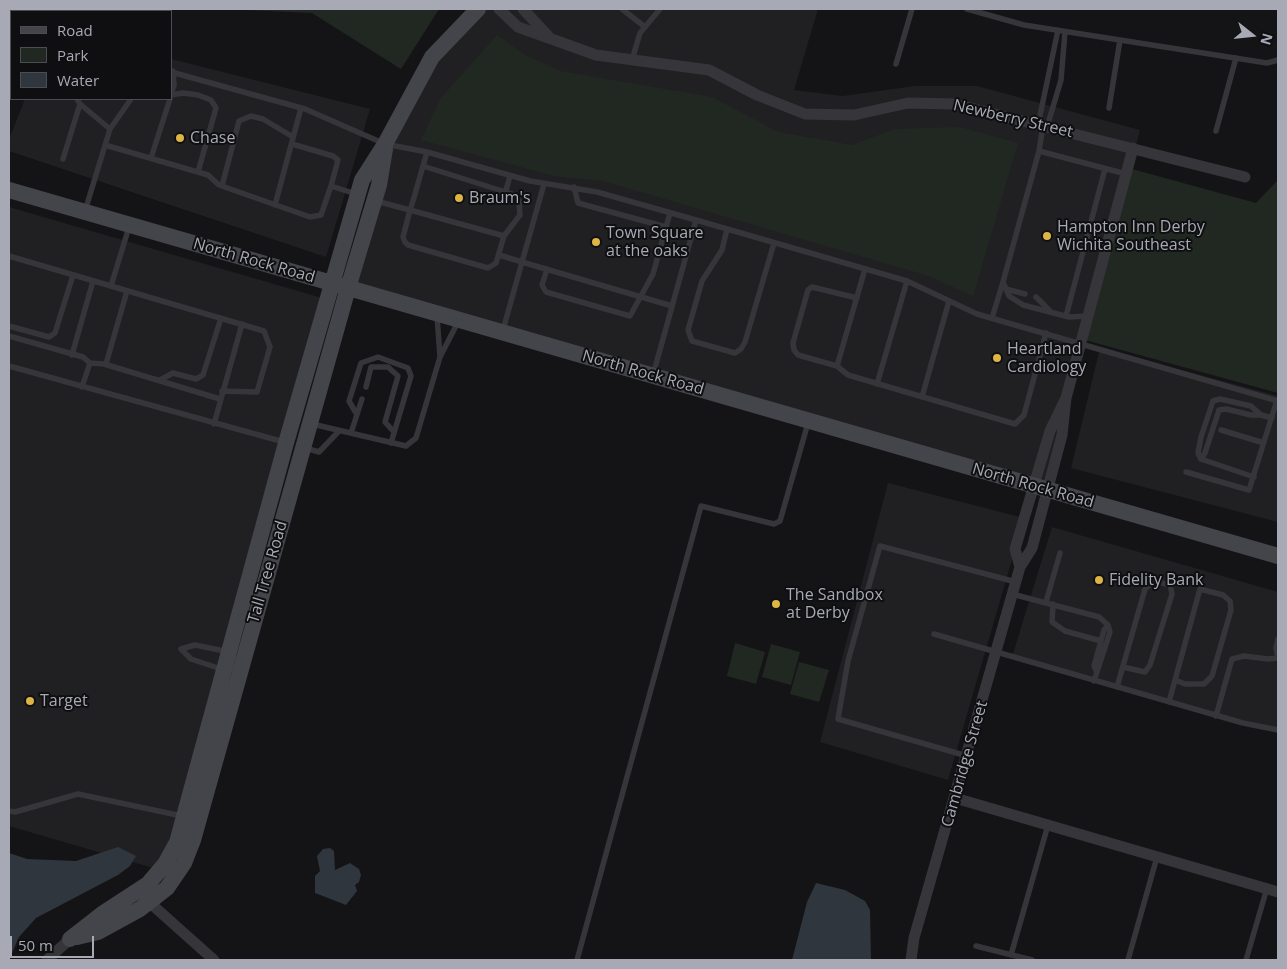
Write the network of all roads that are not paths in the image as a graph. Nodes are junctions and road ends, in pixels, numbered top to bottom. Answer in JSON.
{"nodes":[{"id":1,"x":478,"y":9,"type":"edge"},
{"id":2,"x":499,"y":9,"type":"edge"},
{"id":3,"x":523,"y":9,"type":"edge"},
{"id":4,"x":622,"y":9,"type":"edge"},
{"id":5,"x":660,"y":9,"type":"edge"},
{"id":6,"x":912,"y":9,"type":"edge"},
{"id":7,"x":967,"y":9,"type":"edge"},
{"id":8,"x":644,"y":27,"type":"junction"},
{"id":9,"x":1058,"y":30,"type":"junction"},
{"id":10,"x":1065,"y":32,"type":"junction"},
{"id":11,"x":551,"y":38,"type":"junction"},
{"id":12,"x":1120,"y":40,"type":"junction"},
{"id":13,"x":1236,"y":58,"type":"junction"},
{"id":14,"x":632,"y":60,"type":"junction"},
{"id":15,"x":1278,"y":60,"type":"edge"},
{"id":16,"x":1052,"y":62,"type":"junction"},
{"id":17,"x":1062,"y":63,"type":"junction"},
{"id":18,"x":896,"y":64,"type":"dead end"},
{"id":19,"x":172,"y":72,"type":"edge"},
{"id":20,"x":172,"y":92,"type":"edge"},
{"id":21,"x":172,"y":95,"type":"edge"},
{"id":22,"x":130,"y":100,"type":"edge"},
{"id":23,"x":170,"y":100,"type":"edge"},
{"id":24,"x":78,"y":102,"type":"edge"},
{"id":25,"x":301,"y":108,"type":"junction"},
{"id":26,"x":1109,"y":108,"type":"dead end"},
{"id":27,"x":1043,"y":126,"type":"junction"},
{"id":28,"x":110,"y":129,"type":"junction"},
{"id":29,"x":1216,"y":131,"type":"dead end"},
{"id":30,"x":293,"y":137,"type":"junction"},
{"id":31,"x":292,"y":144,"type":"junction"},
{"id":32,"x":385,"y":144,"type":"junction"},
{"id":33,"x":105,"y":145,"type":"junction"},
{"id":34,"x":1133,"y":148,"type":"junction"},
{"id":35,"x":1039,"y":151,"type":"junction"},
{"id":36,"x":427,"y":152,"type":"junction"},
{"id":37,"x":151,"y":158,"type":"junction"},
{"id":38,"x":63,"y":160,"type":"dead end"},
{"id":39,"x":423,"y":166,"type":"junction"},
{"id":40,"x":1105,"y":169,"type":"junction"},
{"id":41,"x":198,"y":172,"type":"junction"},
{"id":42,"x":1126,"y":174,"type":"junction"},
{"id":43,"x":510,"y":176,"type":"junction"},
{"id":44,"x":1245,"y":177,"type":"dead end"},
{"id":45,"x":544,"y":184,"type":"junction"},
{"id":46,"x":222,"y":186,"type":"junction"},
{"id":47,"x":331,"y":186,"type":"junction"},
{"id":48,"x":574,"y":187,"type":"junction"},
{"id":49,"x":9,"y":190,"type":"edge"},
{"id":50,"x":506,"y":190,"type":"junction"},
{"id":51,"x":358,"y":195,"type":"junction"},
{"id":52,"x":374,"y":201,"type":"junction"},
{"id":53,"x":276,"y":205,"type":"junction"},
{"id":54,"x":410,"y":210,"type":"junction"},
{"id":55,"x":84,"y":212,"type":"junction"},
{"id":56,"x":670,"y":213,"type":"junction"},
{"id":57,"x":696,"y":220,"type":"junction"},
{"id":58,"x":130,"y":225,"type":"junction"},
{"id":59,"x":666,"y":227,"type":"junction"},
{"id":60,"x":727,"y":229,"type":"junction"},
{"id":61,"x":504,"y":236,"type":"junction"},
{"id":62,"x":774,"y":243,"type":"junction"},
{"id":63,"x":498,"y":255,"type":"junction"},
{"id":64,"x":9,"y":256,"type":"edge"},
{"id":65,"x":522,"y":262,"type":"junction"},
{"id":66,"x":547,"y":269,"type":"junction"},
{"id":67,"x":865,"y":269,"type":"junction"},
{"id":68,"x":74,"y":275,"type":"junction"},
{"id":69,"x":93,"y":281,"type":"junction"},
{"id":70,"x":907,"y":281,"type":"junction"},
{"id":71,"x":111,"y":286,"type":"junction"},
{"id":72,"x":340,"y":286,"type":"junction"},
{"id":73,"x":1004,"y":286,"type":"junction"},
{"id":74,"x":127,"y":292,"type":"junction"},
{"id":75,"x":1025,"y":294,"type":"dead end"},
{"id":76,"x":641,"y":297,"type":"junction"},
{"id":77,"x":1036,"y":297,"type":"dead end"},
{"id":78,"x":857,"y":298,"type":"junction"},
{"id":79,"x":949,"y":301,"type":"junction"},
{"id":80,"x":672,"y":306,"type":"junction"},
{"id":81,"x":1050,"y":312,"type":"junction"},
{"id":82,"x":437,"y":314,"type":"junction"},
{"id":83,"x":1066,"y":316,"type":"junction"},
{"id":84,"x":1088,"y":316,"type":"junction"},
{"id":85,"x":221,"y":318,"type":"junction"},
{"id":86,"x":992,"y":318,"type":"junction"},
{"id":87,"x":459,"y":320,"type":"junction"},
{"id":88,"x":242,"y":324,"type":"junction"},
{"id":89,"x":9,"y":326,"type":"edge"},
{"id":90,"x":502,"y":332,"type":"junction"},
{"id":91,"x":1046,"y":333,"type":"junction"},
{"id":92,"x":9,"y":336,"type":"edge"},
{"id":93,"x":1081,"y":343,"type":"junction"},
{"id":94,"x":72,"y":354,"type":"junction"},
{"id":95,"x":440,"y":357,"type":"junction"},
{"id":96,"x":90,"y":363,"type":"junction"},
{"id":97,"x":106,"y":364,"type":"junction"},
{"id":98,"x":9,"y":366,"type":"edge"},
{"id":99,"x":837,"y":366,"type":"junction"},
{"id":100,"x":653,"y":376,"type":"junction"},
{"id":101,"x":160,"y":380,"type":"junction"},
{"id":102,"x":877,"y":384,"type":"junction"},
{"id":103,"x":82,"y":387,"type":"junction"},
{"id":104,"x":366,"y":387,"type":"dead end"},
{"id":105,"x":222,"y":391,"type":"junction"},
{"id":106,"x":922,"y":397,"type":"junction"},
{"id":107,"x":220,"y":399,"type":"junction"},
{"id":108,"x":362,"y":399,"type":"dead end"},
{"id":109,"x":1278,"y":400,"type":"edge"},
{"id":110,"x":356,"y":413,"type":"junction"},
{"id":111,"x":1261,"y":414,"type":"junction"},
{"id":112,"x":1272,"y":418,"type":"junction"},
{"id":113,"x":809,"y":421,"type":"junction"},
{"id":114,"x":214,"y":424,"type":"junction"},
{"id":115,"x":310,"y":424,"type":"junction"},
{"id":116,"x":1221,"y":430,"type":"dead end"},
{"id":117,"x":339,"y":431,"type":"junction"},
{"id":118,"x":394,"y":432,"type":"junction"},
{"id":119,"x":351,"y":433,"type":"junction"},
{"id":120,"x":286,"y":443,"type":"junction"},
{"id":121,"x":391,"y":443,"type":"junction"},
{"id":122,"x":1264,"y":443,"type":"junction"},
{"id":123,"x":303,"y":448,"type":"junction"},
{"id":124,"x":1201,"y":459,"type":"junction"},
{"id":125,"x":1186,"y":472,"type":"dead end"},
{"id":126,"x":1254,"y":477,"type":"junction"},
{"id":127,"x":1040,"y":488,"type":"junction"},
{"id":128,"x":1060,"y":553,"type":"dead end"},
{"id":129,"x":1278,"y":556,"type":"edge"},
{"id":130,"x":1020,"y":567,"type":"junction"},
{"id":131,"x":1016,"y":582,"type":"junction"},
{"id":132,"x":1012,"y":594,"type":"junction"},
{"id":133,"x":1046,"y":602,"type":"junction"},
{"id":134,"x":1053,"y":604,"type":"junction"},
{"id":135,"x":1108,"y":625,"type":"junction"},
{"id":136,"x":934,"y":634,"type":"dead end"},
{"id":137,"x":1278,"y":639,"type":"edge"},
{"id":138,"x":1101,"y":641,"type":"junction"},
{"id":139,"x":229,"y":652,"type":"junction"},
{"id":140,"x":997,"y":653,"type":"junction"},
{"id":141,"x":1278,"y":658,"type":"edge"},
{"id":142,"x":241,"y":666,"type":"junction"},
{"id":143,"x":1123,"y":667,"type":"junction"},
{"id":144,"x":224,"y":670,"type":"junction"},
{"id":145,"x":1097,"y":672,"type":"junction"},
{"id":146,"x":1175,"y":680,"type":"junction"},
{"id":147,"x":1094,"y":681,"type":"junction"},
{"id":148,"x":1117,"y":687,"type":"junction"},
{"id":149,"x":1169,"y":702,"type":"junction"},
{"id":150,"x":1216,"y":716,"type":"junction"},
{"id":151,"x":1278,"y":730,"type":"edge"},
{"id":152,"x":967,"y":756,"type":"junction"},
{"id":153,"x":955,"y":798,"type":"junction"},
{"id":154,"x":9,"y":811,"type":"edge"},
{"id":155,"x":191,"y":818,"type":"junction"},
{"id":156,"x":1048,"y":825,"type":"junction"},
{"id":157,"x":1157,"y":857,"type":"junction"},
{"id":158,"x":1266,"y":888,"type":"junction"},
{"id":159,"x":1278,"y":892,"type":"edge"},
{"id":160,"x":149,"y":902,"type":"junction"},
{"id":161,"x":70,"y":939,"type":"junction"},
{"id":162,"x":976,"y":946,"type":"dead end"},
{"id":163,"x":1011,"y":955,"type":"junction"},
{"id":164,"x":47,"y":960,"type":"edge"},
{"id":165,"x":214,"y":960,"type":"edge"},
{"id":166,"x":577,"y":960,"type":"edge"},
{"id":167,"x":911,"y":960,"type":"edge"},
{"id":168,"x":1032,"y":960,"type":"edge"},
{"id":169,"x":1128,"y":960,"type":"edge"},
{"id":170,"x":1246,"y":960,"type":"edge"}],
"edges":[{"from":1,"to":32,"type":"street","name":"Tall Tree Road"},
{"from":2,"to":11,"type":"street","name":"Newberry Street"},
{"from":3,"to":11,"type":"street","name":"Newberry Street"},
{"from":4,"to":8,"type":"lane"},
{"from":5,"to":8,"type":"lane"},
{"from":6,"to":18,"type":"lane"},
{"from":7,"to":9,"type":"lane"},
{"from":8,"to":14,"type":"lane"},
{"from":9,"to":10,"type":"lane"},
{"from":9,"to":16,"type":"lane"},
{"from":10,"to":12,"type":"lane"},
{"from":10,"to":17,"type":"lane"},
{"from":11,"to":14,"type":"street","name":"Newberry Street"},
{"from":12,"to":13,"type":"lane"},
{"from":12,"to":26,"type":"lane"},
{"from":13,"to":15,"type":"lane"},
{"from":13,"to":29,"type":"lane"},
{"from":14,"to":27,"type":"street","name":"Newberry Street"},
{"from":16,"to":17,"type":"lane"},
{"from":16,"to":27,"type":"lane"},
{"from":17,"to":27,"type":"lane"},
{"from":19,"to":20,"type":"lane"},
{"from":19,"to":25,"type":"lane"},
{"from":21,"to":41,"type":"lane"},
{"from":22,"to":28,"type":"lane"},
{"from":23,"to":37,"type":"lane"},
{"from":24,"to":28,"type":"lane"},
{"from":24,"to":38,"type":"lane"},
{"from":25,"to":30,"type":"lane"},
{"from":25,"to":32,"type":"lane"},
{"from":27,"to":34,"type":"street","name":"Newberry Street"},
{"from":27,"to":35,"type":"lane"},
{"from":28,"to":33,"type":"lane"},
{"from":30,"to":31,"type":"lane"},
{"from":30,"to":46,"type":"lane"},
{"from":31,"to":47,"type":"lane"},
{"from":31,"to":53,"type":"lane"},
{"from":32,"to":36,"type":"lane"},
{"from":32,"to":51,"type":"street","name":"Tall Tree Road"},
{"from":32,"to":52,"type":"street","name":"Tall Tree Road"},
{"from":33,"to":37,"type":"lane"},
{"from":33,"to":55,"type":"lane"},
{"from":34,"to":42,"type":"street","name":"Cambridge Street"},
{"from":34,"to":44,"type":"street","name":"Newberry Street"},
{"from":35,"to":40,"type":"lane"},
{"from":35,"to":73,"type":"lane"},
{"from":36,"to":39,"type":"lane"},
{"from":36,"to":43,"type":"lane"},
{"from":37,"to":41,"type":"lane"},
{"from":39,"to":50,"type":"lane"},
{"from":39,"to":54,"type":"lane"},
{"from":40,"to":42,"type":"lane"},
{"from":40,"to":83,"type":"lane"},
{"from":41,"to":46,"type":"lane"},
{"from":42,"to":84,"type":"street","name":"Cambridge Street"},
{"from":43,"to":45,"type":"lane"},
{"from":43,"to":50,"type":"lane"},
{"from":45,"to":48,"type":"lane"},
{"from":45,"to":65,"type":"lane"},
{"from":46,"to":53,"type":"lane"},
{"from":47,"to":51,"type":"lane"},
{"from":47,"to":53,"type":"lane"},
{"from":48,"to":56,"type":"lane"},
{"from":48,"to":59,"type":"lane"},
{"from":49,"to":55,"type":"street","name":"North Rock Road"},
{"from":50,"to":61,"type":"lane"},
{"from":51,"to":72,"type":"street","name":"Tall Tree Road"},
{"from":52,"to":54,"type":"lane"},
{"from":52,"to":72,"type":"street","name":"Tall Tree Road"},
{"from":54,"to":61,"type":"lane"},
{"from":54,"to":63,"type":"lane"},
{"from":55,"to":58,"type":"street","name":"North Rock Road"},
{"from":56,"to":57,"type":"lane"},
{"from":56,"to":59,"type":"lane"},
{"from":57,"to":60,"type":"lane"},
{"from":57,"to":80,"type":"lane"},
{"from":58,"to":71,"type":"lane"},
{"from":58,"to":72,"type":"street","name":"North Rock Road"},
{"from":59,"to":76,"type":"lane"},
{"from":60,"to":62,"type":"lane"},
{"from":60,"to":62,"type":"lane"},
{"from":61,"to":63,"type":"lane"},
{"from":62,"to":67,"type":"lane"},
{"from":63,"to":65,"type":"lane"},
{"from":64,"to":68,"type":"lane"},
{"from":65,"to":66,"type":"lane"},
{"from":65,"to":90,"type":"lane"},
{"from":66,"to":76,"type":"lane"},
{"from":66,"to":76,"type":"lane"},
{"from":67,"to":70,"type":"lane"},
{"from":67,"to":78,"type":"lane"},
{"from":68,"to":69,"type":"lane"},
{"from":68,"to":89,"type":"lane"},
{"from":69,"to":71,"type":"lane"},
{"from":69,"to":94,"type":"lane"},
{"from":70,"to":79,"type":"lane"},
{"from":70,"to":102,"type":"lane"},
{"from":71,"to":74,"type":"lane"},
{"from":72,"to":82,"type":"street","name":"North Rock Road"},
{"from":72,"to":115,"type":"street","name":"Tall Tree Road"},
{"from":72,"to":120,"type":"street","name":"Tall Tree Road"},
{"from":73,"to":75,"type":"lane"},
{"from":73,"to":81,"type":"lane"},
{"from":73,"to":86,"type":"lane"},
{"from":74,"to":85,"type":"lane"},
{"from":74,"to":97,"type":"lane"},
{"from":76,"to":80,"type":"lane"},
{"from":77,"to":81,"type":"lane"},
{"from":78,"to":99,"type":"lane"},
{"from":78,"to":99,"type":"lane"},
{"from":79,"to":86,"type":"lane"},
{"from":79,"to":106,"type":"lane"},
{"from":80,"to":100,"type":"lane"},
{"from":81,"to":83,"type":"lane"},
{"from":82,"to":87,"type":"street","name":"North Rock Road"},
{"from":82,"to":95,"type":"lane"},
{"from":83,"to":84,"type":"lane"},
{"from":84,"to":93,"type":"street","name":"Cambridge Street"},
{"from":85,"to":88,"type":"lane"},
{"from":85,"to":101,"type":"lane"},
{"from":86,"to":91,"type":"lane"},
{"from":87,"to":90,"type":"street","name":"North Rock Road"},
{"from":87,"to":95,"type":"lane"},
{"from":88,"to":105,"type":"lane"},
{"from":88,"to":105,"type":"lane"},
{"from":90,"to":100,"type":"street","name":"North Rock Road"},
{"from":91,"to":93,"type":"lane"},
{"from":91,"to":106,"type":"lane"},
{"from":92,"to":94,"type":"lane"},
{"from":93,"to":109,"type":"lane"},
{"from":93,"to":127,"type":"street","name":"Cambridge Street"},
{"from":94,"to":96,"type":"lane"},
{"from":95,"to":121,"type":"lane"},
{"from":96,"to":97,"type":"lane"},
{"from":96,"to":103,"type":"lane"},
{"from":97,"to":101,"type":"lane"},
{"from":98,"to":103,"type":"lane"},
{"from":99,"to":102,"type":"lane"},
{"from":100,"to":113,"type":"street","name":"North Rock Road"},
{"from":101,"to":107,"type":"lane"},
{"from":102,"to":106,"type":"lane"},
{"from":103,"to":114,"type":"lane"},
{"from":104,"to":118,"type":"lane"},
{"from":105,"to":107,"type":"lane"},
{"from":107,"to":114,"type":"lane"},
{"from":108,"to":110,"type":"lane"},
{"from":109,"to":112,"type":"lane"},
{"from":110,"to":118,"type":"lane"},
{"from":110,"to":119,"type":"lane"},
{"from":111,"to":112,"type":"lane"},
{"from":111,"to":124,"type":"lane"},
{"from":111,"to":124,"type":"lane"},
{"from":112,"to":122,"type":"lane"},
{"from":113,"to":127,"type":"street","name":"North Rock Road"},
{"from":113,"to":166,"type":"lane"},
{"from":114,"to":120,"type":"lane"},
{"from":115,"to":117,"type":"lane"},
{"from":115,"to":123,"type":"street","name":"Tall Tree Road"},
{"from":116,"to":122,"type":"lane"},
{"from":117,"to":119,"type":"lane"},
{"from":117,"to":123,"type":"lane"},
{"from":118,"to":121,"type":"lane"},
{"from":119,"to":121,"type":"lane"},
{"from":120,"to":123,"type":"lane"},
{"from":120,"to":139,"type":"street","name":"Tall Tree Road"},
{"from":122,"to":126,"type":"lane"},
{"from":123,"to":142,"type":"street","name":"Tall Tree Road"},
{"from":124,"to":126,"type":"lane"},
{"from":125,"to":126,"type":"lane"},
{"from":127,"to":129,"type":"street","name":"North Rock Road"},
{"from":127,"to":130,"type":"street","name":"Cambridge Street"},
{"from":127,"to":130,"type":"street","name":"Cambridge Street"},
{"from":128,"to":133,"type":"lane"},
{"from":130,"to":131,"type":"street","name":"Cambridge Street"},
{"from":131,"to":132,"type":"street","name":"Cambridge Street"},
{"from":131,"to":152,"type":"lane"},
{"from":132,"to":133,"type":"lane"},
{"from":132,"to":140,"type":"street","name":"Cambridge Street"},
{"from":133,"to":134,"type":"lane"},
{"from":134,"to":135,"type":"lane"},
{"from":134,"to":138,"type":"lane"},
{"from":135,"to":138,"type":"lane"},
{"from":135,"to":145,"type":"lane"},
{"from":136,"to":140,"type":"lane"},
{"from":137,"to":141,"type":"lane"},
{"from":138,"to":145,"type":"lane"},
{"from":139,"to":142,"type":"lane"},
{"from":139,"to":144,"type":"street","name":"Tall Tree Road"},
{"from":139,"to":144,"type":"lane"},
{"from":140,"to":147,"type":"lane"},
{"from":140,"to":152,"type":"street","name":"Cambridge Street"},
{"from":141,"to":150,"type":"lane"},
{"from":142,"to":144,"type":"lane"},
{"from":142,"to":155,"type":"street","name":"Tall Tree Road"},
{"from":143,"to":143,"type":"lane"},
{"from":143,"to":148,"type":"lane"},
{"from":144,"to":155,"type":"street","name":"Tall Tree Road"},
{"from":145,"to":147,"type":"lane"},
{"from":146,"to":146,"type":"lane"},
{"from":146,"to":149,"type":"lane"},
{"from":147,"to":148,"type":"lane"},
{"from":148,"to":149,"type":"lane"},
{"from":149,"to":150,"type":"lane"},
{"from":150,"to":151,"type":"lane"},
{"from":152,"to":153,"type":"street","name":"Cambridge Street"},
{"from":153,"to":156,"type":"street"},
{"from":153,"to":167,"type":"street","name":"Cambridge Street"},
{"from":154,"to":155,"type":"lane"},
{"from":155,"to":160,"type":"street","name":"Tall Tree Road"},
{"from":155,"to":161,"type":"street","name":"Tall Tree Road"},
{"from":156,"to":157,"type":"street"},
{"from":156,"to":163,"type":"lane"},
{"from":157,"to":158,"type":"street"},
{"from":157,"to":169,"type":"lane"},
{"from":158,"to":159,"type":"street"},
{"from":158,"to":170,"type":"lane"},
{"from":160,"to":161,"type":"street","name":"Tall Tree Road"},
{"from":160,"to":165,"type":"street"},
{"from":161,"to":164,"type":"street","name":"Tall Tree Road"},
{"from":162,"to":163,"type":"lane"},
{"from":163,"to":168,"type":"lane"}]}
